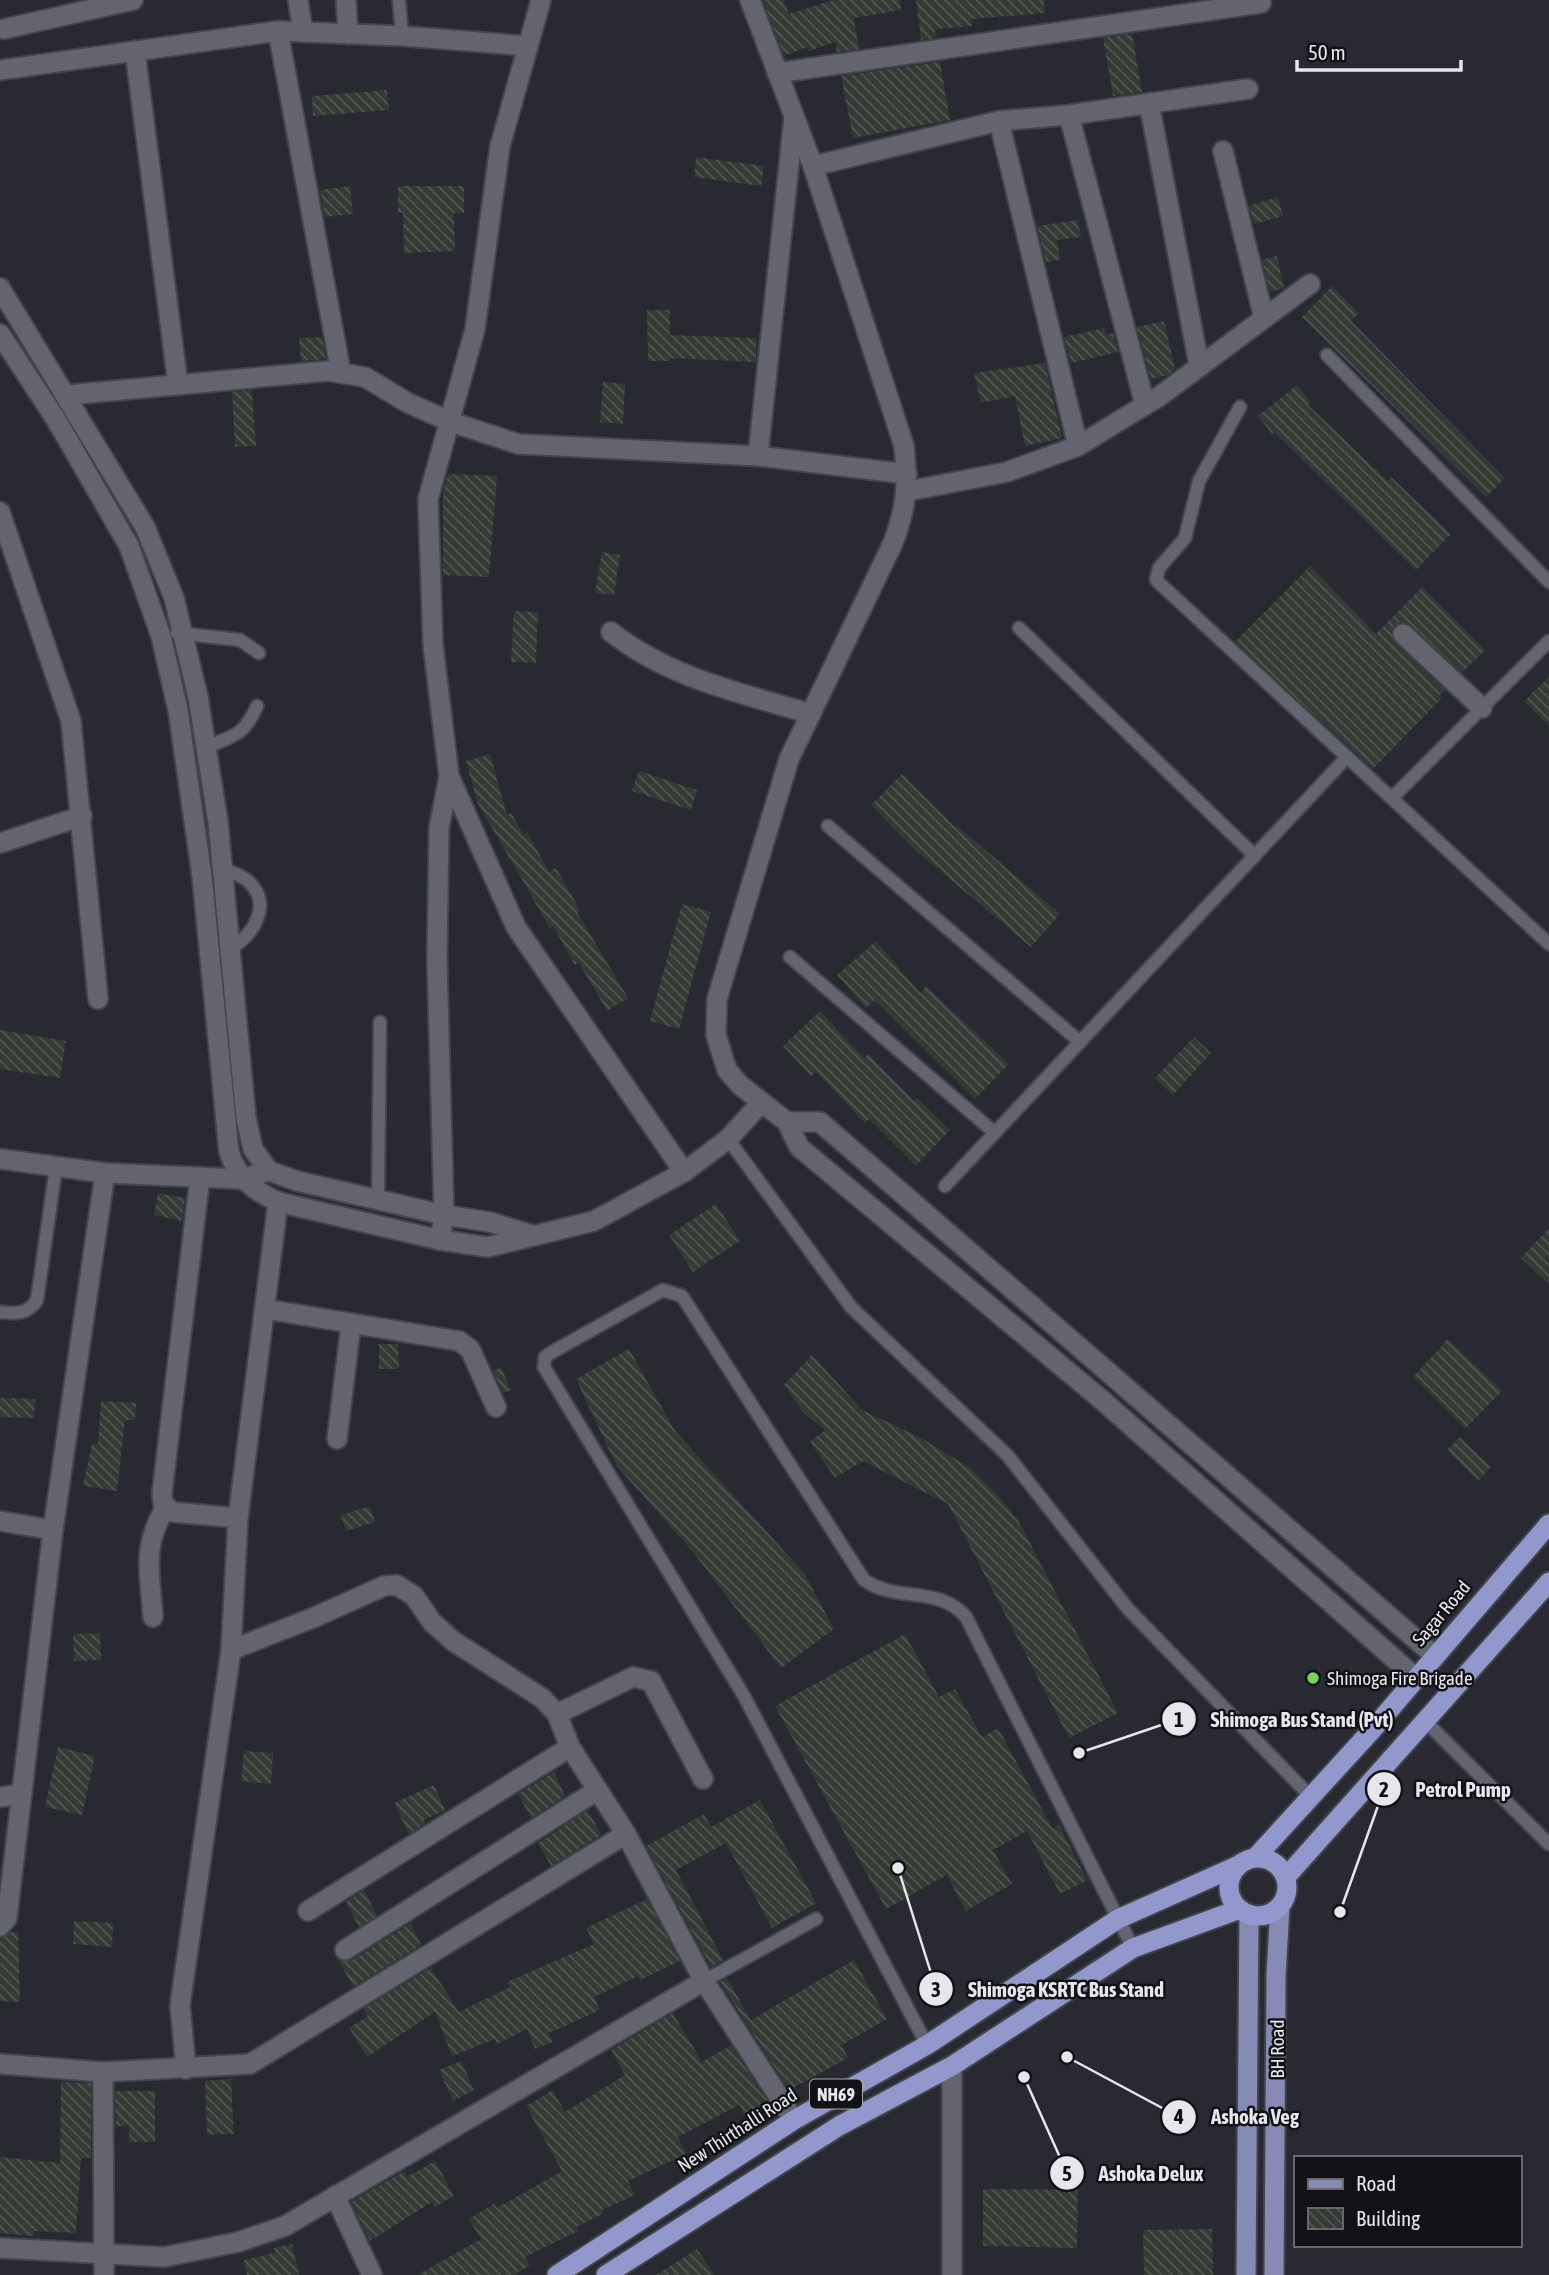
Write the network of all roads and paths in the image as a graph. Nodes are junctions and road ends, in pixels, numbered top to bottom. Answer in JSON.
{"nodes":[{"id":1,"x":133,"y":0,"type":"edge"},
{"id":2,"x":298,"y":0,"type":"edge"},
{"id":3,"x":346,"y":0,"type":"edge"},
{"id":4,"x":399,"y":0,"type":"edge"},
{"id":5,"x":541,"y":0,"type":"edge"},
{"id":6,"x":750,"y":0,"type":"edge"},
{"id":7,"x":1261,"y":3,"type":"dead end"},
{"id":8,"x":4,"y":29,"type":"dead end"},
{"id":9,"x":278,"y":31,"type":"junction"},
{"id":10,"x":303,"y":32,"type":"junction"},
{"id":11,"x":348,"y":34,"type":"junction"},
{"id":12,"x":402,"y":36,"type":"junction"},
{"id":13,"x":528,"y":46,"type":"junction"},
{"id":14,"x":135,"y":51,"type":"junction"},
{"id":15,"x":0,"y":70,"type":"edge"},
{"id":16,"x":777,"y":73,"type":"junction"},
{"id":17,"x":1248,"y":89,"type":"dead end"},
{"id":18,"x":1149,"y":103,"type":"junction"},
{"id":19,"x":1069,"y":115,"type":"junction"},
{"id":20,"x":794,"y":117,"type":"junction"},
{"id":21,"x":999,"y":121,"type":"junction"},
{"id":22,"x":1223,"y":151,"type":"dead end"},
{"id":23,"x":813,"y":166,"type":"junction"},
{"id":24,"x":1310,"y":284,"type":"dead end"},
{"id":25,"x":0,"y":288,"type":"edge"},
{"id":26,"x":1264,"y":318,"type":"junction"},
{"id":27,"x":2,"y":340,"type":"edge"},
{"id":28,"x":1326,"y":355,"type":"dead end"},
{"id":29,"x":1199,"y":365,"type":"junction"},
{"id":30,"x":341,"y":373,"type":"junction"},
{"id":31,"x":178,"y":385,"type":"junction"},
{"id":32,"x":67,"y":395,"type":"junction"},
{"id":33,"x":1145,"y":405,"type":"junction"},
{"id":34,"x":1240,"y":407,"type":"dead end"},
{"id":35,"x":451,"y":422,"type":"junction"},
{"id":36,"x":1078,"y":446,"type":"junction"},
{"id":37,"x":758,"y":456,"type":"junction"},
{"id":38,"x":907,"y":483,"type":"junction"},
{"id":39,"x":0,"y":512,"type":"edge"},
{"id":40,"x":1549,"y":582,"type":"edge"},
{"id":41,"x":1019,"y":628,"type":"dead end"},
{"id":42,"x":611,"y":632,"type":"dead end"},
{"id":43,"x":183,"y":633,"type":"junction"},
{"id":44,"x":1403,"y":634,"type":"dead end"},
{"id":45,"x":161,"y":636,"type":"junction"},
{"id":46,"x":1549,"y":641,"type":"edge"},
{"id":47,"x":259,"y":653,"type":"dead end"},
{"id":48,"x":257,"y":706,"type":"dead end"},
{"id":49,"x":1482,"y":708,"type":"junction"},
{"id":50,"x":811,"y":714,"type":"junction"},
{"id":51,"x":207,"y":747,"type":"junction"},
{"id":52,"x":1347,"y":757,"type":"junction"},
{"id":53,"x":449,"y":776,"type":"junction"},
{"id":54,"x":1392,"y":798,"type":"junction"},
{"id":55,"x":82,"y":816,"type":"junction"},
{"id":56,"x":828,"y":826,"type":"dead end"},
{"id":57,"x":0,"y":842,"type":"edge"},
{"id":58,"x":1255,"y":856,"type":"junction"},
{"id":59,"x":223,"y":869,"type":"junction"},
{"id":60,"x":1549,"y":944,"type":"edge"},
{"id":61,"x":230,"y":949,"type":"junction"},
{"id":62,"x":790,"y":957,"type":"dead end"},
{"id":63,"x":98,"y":999,"type":"dead end"},
{"id":64,"x":380,"y":1022,"type":"dead end"},
{"id":65,"x":1080,"y":1042,"type":"junction"},
{"id":66,"x":761,"y":1102,"type":"junction"},
{"id":67,"x":787,"y":1122,"type":"junction"},
{"id":68,"x":995,"y":1133,"type":"junction"},
{"id":69,"x":728,"y":1139,"type":"junction"},
{"id":70,"x":0,"y":1159,"type":"edge"},
{"id":71,"x":56,"y":1167,"type":"junction"},
{"id":72,"x":269,"y":1171,"type":"junction"},
{"id":73,"x":684,"y":1172,"type":"junction"},
{"id":74,"x":105,"y":1173,"type":"junction"},
{"id":75,"x":201,"y":1177,"type":"junction"},
{"id":76,"x":242,"y":1179,"type":"junction"},
{"id":77,"x":945,"y":1186,"type":"dead end"},
{"id":78,"x":378,"y":1200,"type":"junction"},
{"id":79,"x":278,"y":1202,"type":"junction"},
{"id":80,"x":444,"y":1215,"type":"junction"},
{"id":81,"x":532,"y":1235,"type":"junction"},
{"id":82,"x":440,"y":1240,"type":"junction"},
{"id":83,"x":265,"y":1309,"type":"junction"},
{"id":84,"x":0,"y":1312,"type":"edge"},
{"id":85,"x":351,"y":1324,"type":"junction"},
{"id":86,"x":496,"y":1407,"type":"dead end"},
{"id":87,"x":337,"y":1439,"type":"dead end"},
{"id":88,"x":166,"y":1507,"type":"junction"},
{"id":89,"x":238,"y":1518,"type":"junction"},
{"id":90,"x":0,"y":1521,"type":"edge"},
{"id":91,"x":1549,"y":1524,"type":"edge"},
{"id":92,"x":53,"y":1530,"type":"junction"},
{"id":93,"x":1549,"y":1582,"type":"edge"},
{"id":94,"x":153,"y":1618,"type":"dead end"},
{"id":95,"x":231,"y":1650,"type":"junction"},
{"id":96,"x":1435,"y":1656,"type":"junction"},
{"id":97,"x":1416,"y":1678,"type":"junction"},
{"id":98,"x":557,"y":1714,"type":"junction"},
{"id":99,"x":1426,"y":1722,"type":"junction"},
{"id":100,"x":570,"y":1747,"type":"junction"},
{"id":101,"x":703,"y":1779,"type":"dead end"},
{"id":102,"x":596,"y":1791,"type":"junction"},
{"id":103,"x":22,"y":1794,"type":"junction"},
{"id":104,"x":1310,"y":1796,"type":"junction"},
{"id":105,"x":0,"y":1797,"type":"edge"},
{"id":106,"x":626,"y":1834,"type":"junction"},
{"id":107,"x":1549,"y":1844,"type":"edge"},
{"id":108,"x":1256,"y":1857,"type":"junction"},
{"id":109,"x":1237,"y":1866,"type":"junction"},
{"id":110,"x":1286,"y":1877,"type":"junction"},
{"id":111,"x":1280,"y":1906,"type":"junction"},
{"id":112,"x":309,"y":1911,"type":"dead end"},
{"id":113,"x":1244,"y":1911,"type":"junction"},
{"id":114,"x":816,"y":1919,"type":"dead end"},
{"id":115,"x":1118,"y":1919,"type":"junction"},
{"id":116,"x":0,"y":1926,"type":"edge"},
{"id":117,"x":1133,"y":1948,"type":"junction"},
{"id":118,"x":345,"y":1950,"type":"dead end"},
{"id":119,"x":705,"y":1981,"type":"junction"},
{"id":120,"x":927,"y":2045,"type":"junction"},
{"id":121,"x":0,"y":2064,"type":"edge"},
{"id":122,"x":952,"y":2066,"type":"junction"},
{"id":123,"x":186,"y":2069,"type":"junction"},
{"id":124,"x":103,"y":2071,"type":"junction"},
{"id":125,"x":794,"y":2120,"type":"junction"},
{"id":126,"x":335,"y":2196,"type":"junction"},
{"id":127,"x":0,"y":2248,"type":"edge"},
{"id":128,"x":105,"y":2253,"type":"junction"},
{"id":129,"x":104,"y":2275,"type":"edge"},
{"id":130,"x":372,"y":2275,"type":"edge"},
{"id":131,"x":557,"y":2275,"type":"edge"},
{"id":132,"x":606,"y":2275,"type":"edge"},
{"id":133,"x":952,"y":2275,"type":"edge"},
{"id":134,"x":1246,"y":2275,"type":"edge"},
{"id":135,"x":1274,"y":2275,"type":"edge"}],
"edges":[{"from":1,"to":8,"type":"street"},
{"from":2,"to":10,"type":"street"},
{"from":3,"to":11,"type":"street"},
{"from":4,"to":12,"type":"lane"},
{"from":5,"to":13,"type":"street"},
{"from":6,"to":16,"type":"street"},
{"from":7,"to":16,"type":"street"},
{"from":9,"to":10,"type":"street"},
{"from":9,"to":14,"type":"street"},
{"from":9,"to":30,"type":"street"},
{"from":10,"to":11,"type":"street"},
{"from":11,"to":12,"type":"street"},
{"from":12,"to":13,"type":"street"},
{"from":13,"to":35,"type":"street"},
{"from":14,"to":15,"type":"street"},
{"from":14,"to":31,"type":"street"},
{"from":16,"to":20,"type":"street"},
{"from":17,"to":18,"type":"street"},
{"from":18,"to":19,"type":"street"},
{"from":18,"to":29,"type":"street"},
{"from":19,"to":21,"type":"street"},
{"from":19,"to":33,"type":"street"},
{"from":20,"to":23,"type":"street"},
{"from":20,"to":37,"type":"street"},
{"from":21,"to":23,"type":"street"},
{"from":21,"to":36,"type":"street"},
{"from":22,"to":26,"type":"street"},
{"from":23,"to":38,"type":"street"},
{"from":24,"to":26,"type":"street"},
{"from":25,"to":32,"type":"street"},
{"from":26,"to":29,"type":"street"},
{"from":27,"to":45,"type":"street"},
{"from":28,"to":40,"type":"lane"},
{"from":29,"to":33,"type":"street"},
{"from":30,"to":31,"type":"street"},
{"from":30,"to":35,"type":"street"},
{"from":31,"to":32,"type":"street"},
{"from":32,"to":43,"type":"street"},
{"from":33,"to":36,"type":"street"},
{"from":34,"to":52,"type":"lane"},
{"from":35,"to":37,"type":"street"},
{"from":35,"to":53,"type":"street"},
{"from":36,"to":38,"type":"street"},
{"from":37,"to":38,"type":"street"},
{"from":38,"to":50,"type":"street"},
{"from":39,"to":55,"type":"street"},
{"from":41,"to":58,"type":"lane"},
{"from":42,"to":50,"type":"street"},
{"from":43,"to":45,"type":"lane"},
{"from":43,"to":47,"type":"lane"},
{"from":43,"to":51,"type":"street"},
{"from":44,"to":49,"type":"street"},
{"from":45,"to":76,"type":"street"},
{"from":46,"to":49,"type":"lane"},
{"from":48,"to":51,"type":"lane"},
{"from":49,"to":54,"type":"lane"},
{"from":50,"to":66,"type":"street"},
{"from":51,"to":59,"type":"street"},
{"from":52,"to":54,"type":"lane"},
{"from":52,"to":58,"type":"lane"},
{"from":53,"to":73,"type":"street"},
{"from":53,"to":80,"type":"street"},
{"from":54,"to":60,"type":"lane"},
{"from":55,"to":57,"type":"street"},
{"from":55,"to":63,"type":"street"},
{"from":56,"to":65,"type":"lane"},
{"from":58,"to":65,"type":"lane"},
{"from":59,"to":61,"type":"street"},
{"from":59,"to":61,"type":"lane"},
{"from":61,"to":72,"type":"street"},
{"from":62,"to":68,"type":"lane"},
{"from":64,"to":78,"type":"lane"},
{"from":65,"to":68,"type":"lane"},
{"from":66,"to":67,"type":"street"},
{"from":66,"to":69,"type":"street"},
{"from":67,"to":96,"type":"street"},
{"from":67,"to":97,"type":"street"},
{"from":68,"to":77,"type":"lane"},
{"from":69,"to":73,"type":"street"},
{"from":69,"to":104,"type":"lane"},
{"from":70,"to":71,"type":"street"},
{"from":71,"to":74,"type":"street"},
{"from":71,"to":84,"type":"lane"},
{"from":72,"to":76,"type":"street"},
{"from":72,"to":78,"type":"street"},
{"from":73,"to":81,"type":"street"},
{"from":74,"to":75,"type":"street"},
{"from":74,"to":92,"type":"street"},
{"from":75,"to":76,"type":"street"},
{"from":75,"to":88,"type":"street"},
{"from":76,"to":79,"type":"street"},
{"from":78,"to":80,"type":"street"},
{"from":79,"to":82,"type":"street"},
{"from":79,"to":83,"type":"street"},
{"from":80,"to":81,"type":"street"},
{"from":80,"to":82,"type":"street"},
{"from":81,"to":82,"type":"street"},
{"from":83,"to":85,"type":"street"},
{"from":83,"to":89,"type":"street"},
{"from":85,"to":86,"type":"street"},
{"from":85,"to":87,"type":"street"},
{"from":88,"to":89,"type":"street"},
{"from":88,"to":94,"type":"street"},
{"from":89,"to":95,"type":"street"},
{"from":90,"to":92,"type":"street"},
{"from":91,"to":96,"type":"highway","name":"Sagar Road","number":"NH69"},
{"from":92,"to":103,"type":"street"},
{"from":93,"to":99,"type":"highway"},
{"from":95,"to":98,"type":"street"},
{"from":95,"to":123,"type":"street"},
{"from":96,"to":97,"type":"highway","name":"Sagar Road","number":"NH69"},
{"from":97,"to":104,"type":"highway","name":"Sagar Road","number":"NH69"},
{"from":98,"to":100,"type":"street"},
{"from":98,"to":101,"type":"street"},
{"from":99,"to":107,"type":"lane"},
{"from":99,"to":110,"type":"highway"},
{"from":100,"to":102,"type":"street"},
{"from":100,"to":112,"type":"street"},
{"from":102,"to":106,"type":"street"},
{"from":102,"to":118,"type":"street"},
{"from":103,"to":105,"type":"street"},
{"from":103,"to":116,"type":"street"},
{"from":104,"to":108,"type":"highway","name":"Sagar Road","number":"NH69"},
{"from":106,"to":119,"type":"street"},
{"from":106,"to":123,"type":"street"},
{"from":108,"to":109,"type":"highway","number":"NH69"},
{"from":108,"to":110,"type":"highway"},
{"from":109,"to":113,"type":"highway"},
{"from":109,"to":115,"type":"highway","name":"New Thirthalli Road","number":"NH69"},
{"from":110,"to":111,"type":"highway"},
{"from":111,"to":113,"type":"highway","number":"NH69"},
{"from":111,"to":135,"type":"main road","name":"BH Road"},
{"from":113,"to":117,"type":"highway","number":"NH69"},
{"from":113,"to":134,"type":"main road","name":"BH Road"},
{"from":114,"to":119,"type":"lane"},
{"from":115,"to":117,"type":"lane"},
{"from":115,"to":120,"type":"highway","name":"New Thirthalli Road","number":"NH69"},
{"from":115,"to":120,"type":"lane"},
{"from":117,"to":122,"type":"highway","number":"NH69"},
{"from":119,"to":125,"type":"street"},
{"from":119,"to":126,"type":"street"},
{"from":120,"to":125,"type":"highway","name":"New Thirthalli Road","number":"NH69"},
{"from":121,"to":124,"type":"street"},
{"from":122,"to":132,"type":"highway","number":"NH69"},
{"from":122,"to":133,"type":"street"},
{"from":123,"to":124,"type":"street"},
{"from":124,"to":128,"type":"street"},
{"from":125,"to":131,"type":"highway","name":"New Thirthalli Road","number":"NH69"},
{"from":126,"to":128,"type":"street"},
{"from":126,"to":130,"type":"street"},
{"from":127,"to":128,"type":"street"},
{"from":128,"to":129,"type":"street"}]}
